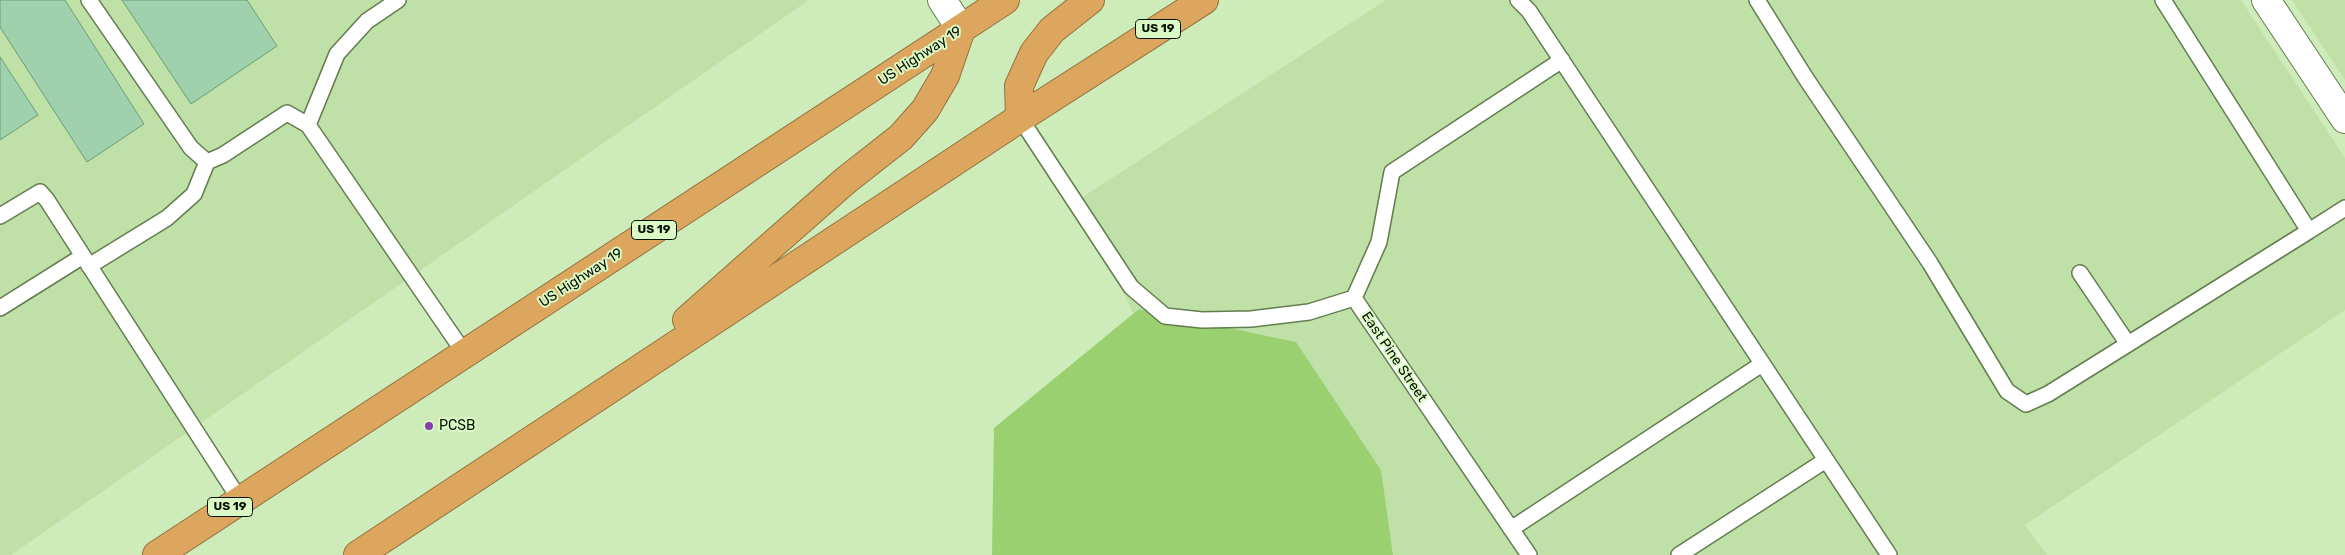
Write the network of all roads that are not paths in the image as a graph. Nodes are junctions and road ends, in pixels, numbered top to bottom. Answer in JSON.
{"nodes":[{"id":1,"x":89,"y":0,"type":"edge"},
{"id":2,"x":398,"y":0,"type":"edge"},
{"id":3,"x":942,"y":0,"type":"edge"},
{"id":4,"x":1005,"y":0,"type":"edge"},
{"id":5,"x":1090,"y":0,"type":"edge"},
{"id":6,"x":1204,"y":0,"type":"edge"},
{"id":7,"x":1518,"y":0,"type":"edge"},
{"id":8,"x":1757,"y":0,"type":"edge"},
{"id":9,"x":2162,"y":0,"type":"edge"},
{"id":10,"x":2266,"y":0,"type":"edge"},
{"id":11,"x":961,"y":29,"type":"junction"},
{"id":12,"x":1562,"y":60,"type":"junction"},
{"id":13,"x":1020,"y":118,"type":"junction"},
{"id":14,"x":2345,"y":119,"type":"edge"},
{"id":15,"x":308,"y":125,"type":"junction"},
{"id":16,"x":207,"y":162,"type":"junction"},
{"id":17,"x":2345,"y":208,"type":"edge"},
{"id":18,"x":0,"y":216,"type":"edge"},
{"id":19,"x":2309,"y":231,"type":"junction"},
{"id":20,"x":86,"y":261,"type":"junction"},
{"id":21,"x":2080,"y":273,"type":"dead end"},
{"id":22,"x":1354,"y":298,"type":"junction"},
{"id":23,"x":0,"y":308,"type":"edge"},
{"id":24,"x":2128,"y":344,"type":"junction"},
{"id":25,"x":465,"y":354,"type":"junction"},
{"id":26,"x":1762,"y":364,"type":"junction"},
{"id":27,"x":609,"y":388,"type":"junction"},
{"id":28,"x":1826,"y":460,"type":"junction"},
{"id":29,"x":240,"y":500,"type":"junction"},
{"id":30,"x":1511,"y":528,"type":"junction"},
{"id":31,"x":157,"y":555,"type":"edge"},
{"id":32,"x":358,"y":555,"type":"edge"},
{"id":33,"x":1528,"y":555,"type":"edge"},
{"id":34,"x":1680,"y":555,"type":"edge"},
{"id":35,"x":1889,"y":555,"type":"edge"}],
"edges":[{"from":1,"to":16,"type":"lane"},
{"from":2,"to":15,"type":"lane"},
{"from":3,"to":11,"type":"street"},
{"from":4,"to":11,"type":"highway","name":"US Highway 19","number":"US 19"},
{"from":5,"to":13,"type":"highway"},
{"from":6,"to":13,"type":"highway","number":"US 19"},
{"from":7,"to":12,"type":"lane"},
{"from":8,"to":24,"type":"lane"},
{"from":9,"to":19,"type":"lane"},
{"from":10,"to":14,"type":"street"},
{"from":11,"to":25,"type":"highway","name":"US Highway 19","number":"US 19"},
{"from":11,"to":27,"type":"highway"},
{"from":12,"to":22,"type":"lane"},
{"from":12,"to":26,"type":"lane"},
{"from":13,"to":22,"type":"lane","name":"East Pine Street"},
{"from":13,"to":27,"type":"highway","number":"US 19"},
{"from":15,"to":16,"type":"lane"},
{"from":15,"to":25,"type":"lane"},
{"from":16,"to":20,"type":"lane"},
{"from":17,"to":19,"type":"lane"},
{"from":18,"to":20,"type":"lane"},
{"from":19,"to":24,"type":"lane"},
{"from":20,"to":23,"type":"lane"},
{"from":20,"to":29,"type":"lane"},
{"from":21,"to":24,"type":"lane"},
{"from":22,"to":30,"type":"lane","name":"East Pine Street"},
{"from":25,"to":29,"type":"highway","name":"US Highway 19","number":"US 19"},
{"from":26,"to":28,"type":"lane"},
{"from":26,"to":30,"type":"lane"},
{"from":27,"to":32,"type":"highway","number":"US 19"},
{"from":28,"to":34,"type":"lane"},
{"from":28,"to":35,"type":"lane"},
{"from":29,"to":31,"type":"highway","name":"US Highway 19","number":"US 19"},
{"from":30,"to":33,"type":"lane","name":"East Pine Street"}]}
